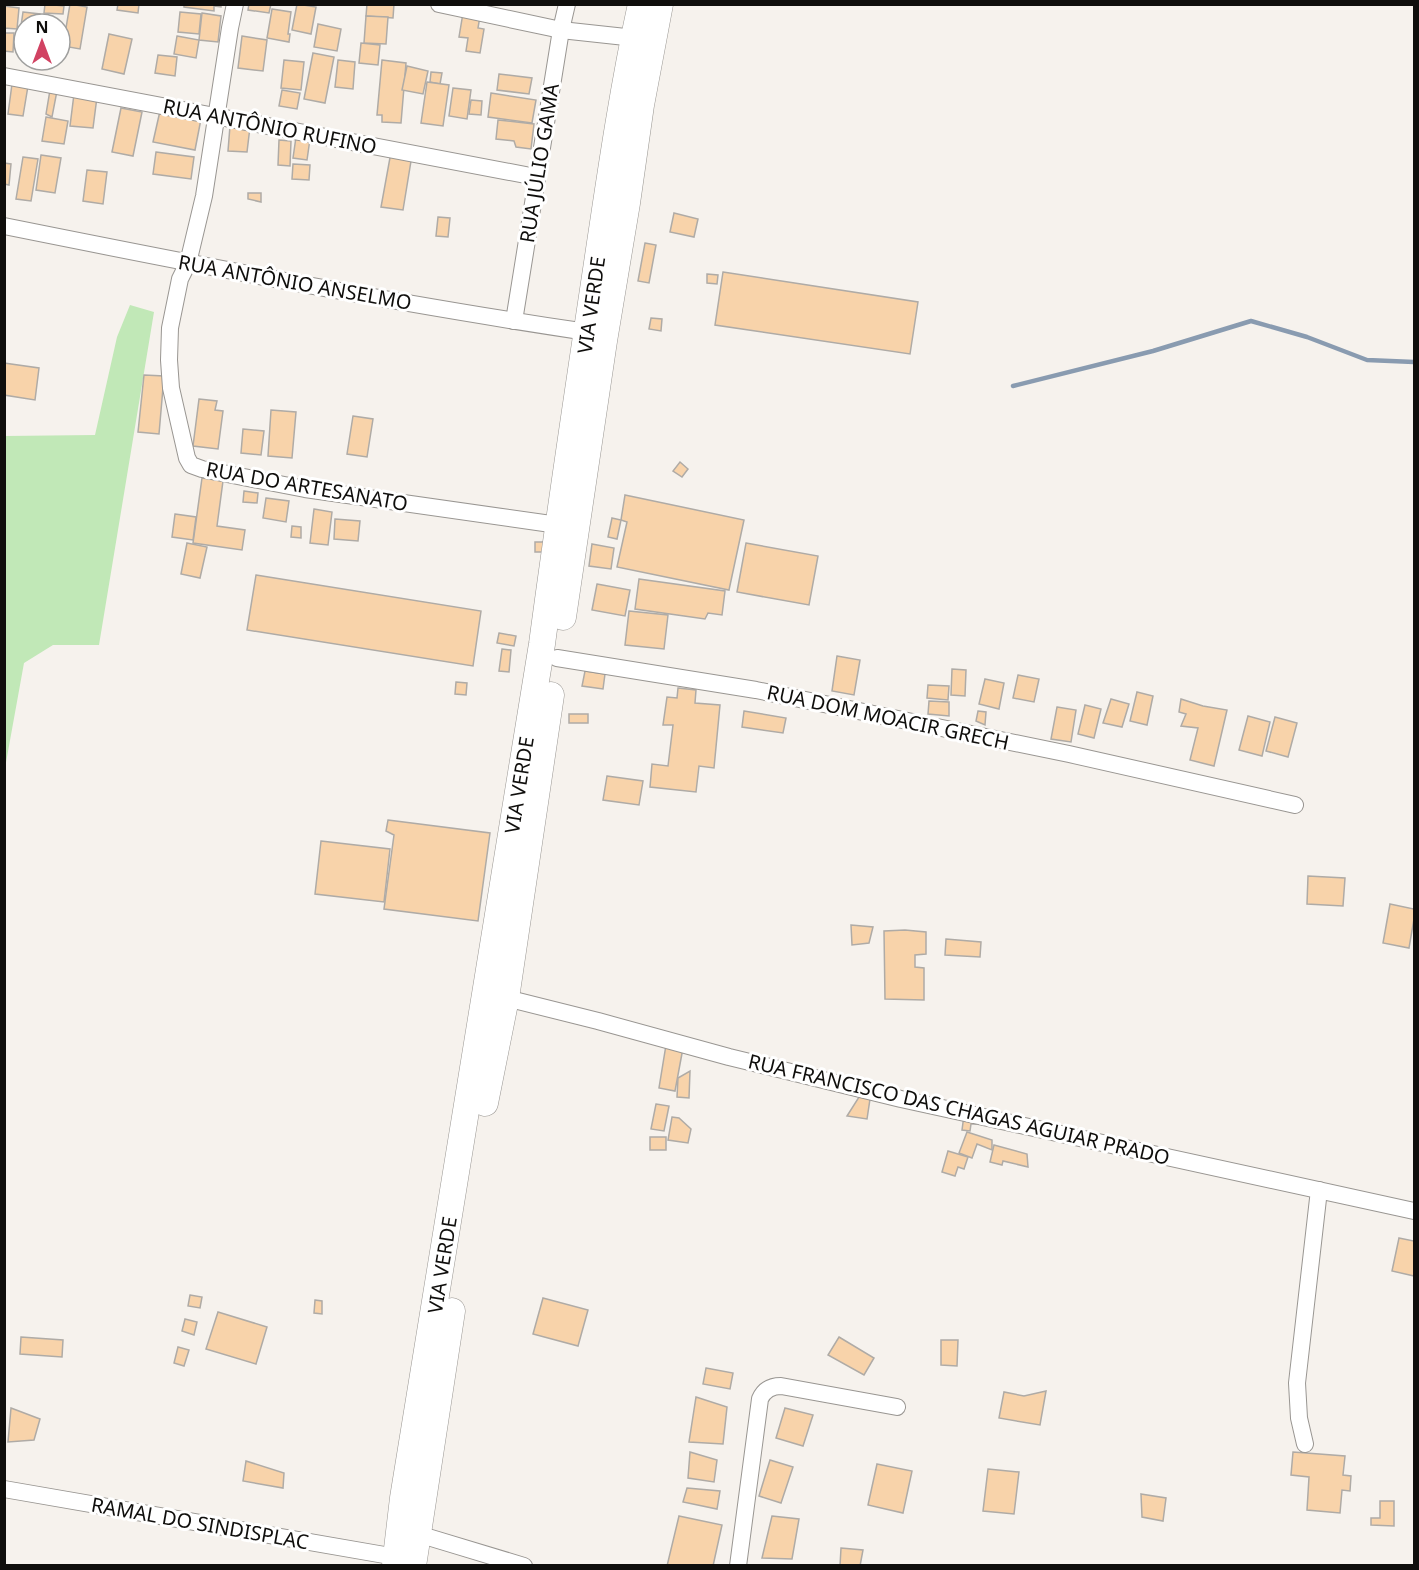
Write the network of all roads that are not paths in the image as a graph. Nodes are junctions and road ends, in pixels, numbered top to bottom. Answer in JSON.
{"nodes":[{"id":1,"x":235,"y":4,"type":"edge"},
{"id":2,"x":439,"y":4,"type":"edge"},
{"id":3,"x":567,"y":4,"type":"edge"},
{"id":4,"x":641,"y":4,"type":"edge"},
{"id":5,"x":660,"y":4,"type":"edge"},
{"id":6,"x":561,"y":30,"type":"junction"},
{"id":7,"x":644,"y":39,"type":"junction"},
{"id":8,"x":4,"y":76,"type":"edge"},
{"id":9,"x":216,"y":117,"type":"junction"},
{"id":10,"x":536,"y":177,"type":"junction"},
{"id":11,"x":4,"y":226,"type":"edge"},
{"id":12,"x":188,"y":263,"type":"junction"},
{"id":13,"x":514,"y":321,"type":"junction"},
{"id":14,"x":587,"y":332,"type":"junction"},
{"id":15,"x":558,"y":525,"type":"junction"},
{"id":16,"x":557,"y":658,"type":"junction"},
{"id":17,"x":1295,"y":805,"type":"dead end"},
{"id":18,"x":506,"y":998,"type":"junction"},
{"id":19,"x":1319,"y":1190,"type":"junction"},
{"id":20,"x":1414,"y":1211,"type":"edge"},
{"id":21,"x":897,"y":1407,"type":"dead end"},
{"id":22,"x":1305,"y":1444,"type":"dead end"},
{"id":23,"x":4,"y":1489,"type":"edge"},
{"id":24,"x":418,"y":1534,"type":"junction"},
{"id":25,"x":401,"y":1563,"type":"edge"},
{"id":26,"x":524,"y":1566,"type":"edge"},
{"id":27,"x":738,"y":1566,"type":"edge"}],
"edges":[{"from":1,"to":9,"type":"street"},
{"from":2,"to":6,"type":"street"},
{"from":3,"to":6,"type":"street","name":"RUA JÚLIO GAMA"},
{"from":4,"to":7,"type":"main road","name":"VIA VERDE"},
{"from":5,"to":7,"type":"main road","name":"VIA VERDE"},
{"from":6,"to":7,"type":"street"},
{"from":6,"to":10,"type":"street","name":"RUA JÚLIO GAMA"},
{"from":7,"to":14,"type":"main road","name":"VIA VERDE"},
{"from":7,"to":16,"type":"main road","name":"VIA VERDE"},
{"from":8,"to":9,"type":"street","name":"RUA ANTÔNIO RUFINO"},
{"from":9,"to":10,"type":"street","name":"RUA ANTÔNIO RUFINO"},
{"from":9,"to":12,"type":"street"},
{"from":10,"to":13,"type":"street","name":"RUA JÚLIO GAMA"},
{"from":11,"to":12,"type":"street","name":"RUA ANTÔNIO ANSELMO"},
{"from":12,"to":13,"type":"street","name":"RUA ANTÔNIO ANSELMO"},
{"from":12,"to":15,"type":"street","name":"RUA DO ARTESANATO"},
{"from":13,"to":14,"type":"street","name":"RUA ANTÔNIO ANSELMO"},
{"from":14,"to":15,"type":"main road","name":"VIA VERDE"},
{"from":15,"to":25,"type":"main road","name":"VIA VERDE"},
{"from":16,"to":17,"type":"street","name":"RUA DOM MOACIR GRECH"},
{"from":16,"to":18,"type":"main road","name":"VIA VERDE"},
{"from":18,"to":19,"type":"street","name":"RUA FRANCISCO DAS CHAGAS AGUIAR PRADO"},
{"from":18,"to":24,"type":"main road","name":"VIA VERDE"},
{"from":19,"to":20,"type":"street","name":"RUA FRANCISCO DAS CHAGAS AGUIAR PRADO"},
{"from":19,"to":22,"type":"street"},
{"from":21,"to":27,"type":"street"},
{"from":23,"to":25,"type":"street","name":"RAMAL DO SINDISPLAC"},
{"from":24,"to":25,"type":"main road","name":"VIA VERDE"},
{"from":24,"to":26,"type":"street"}]}
